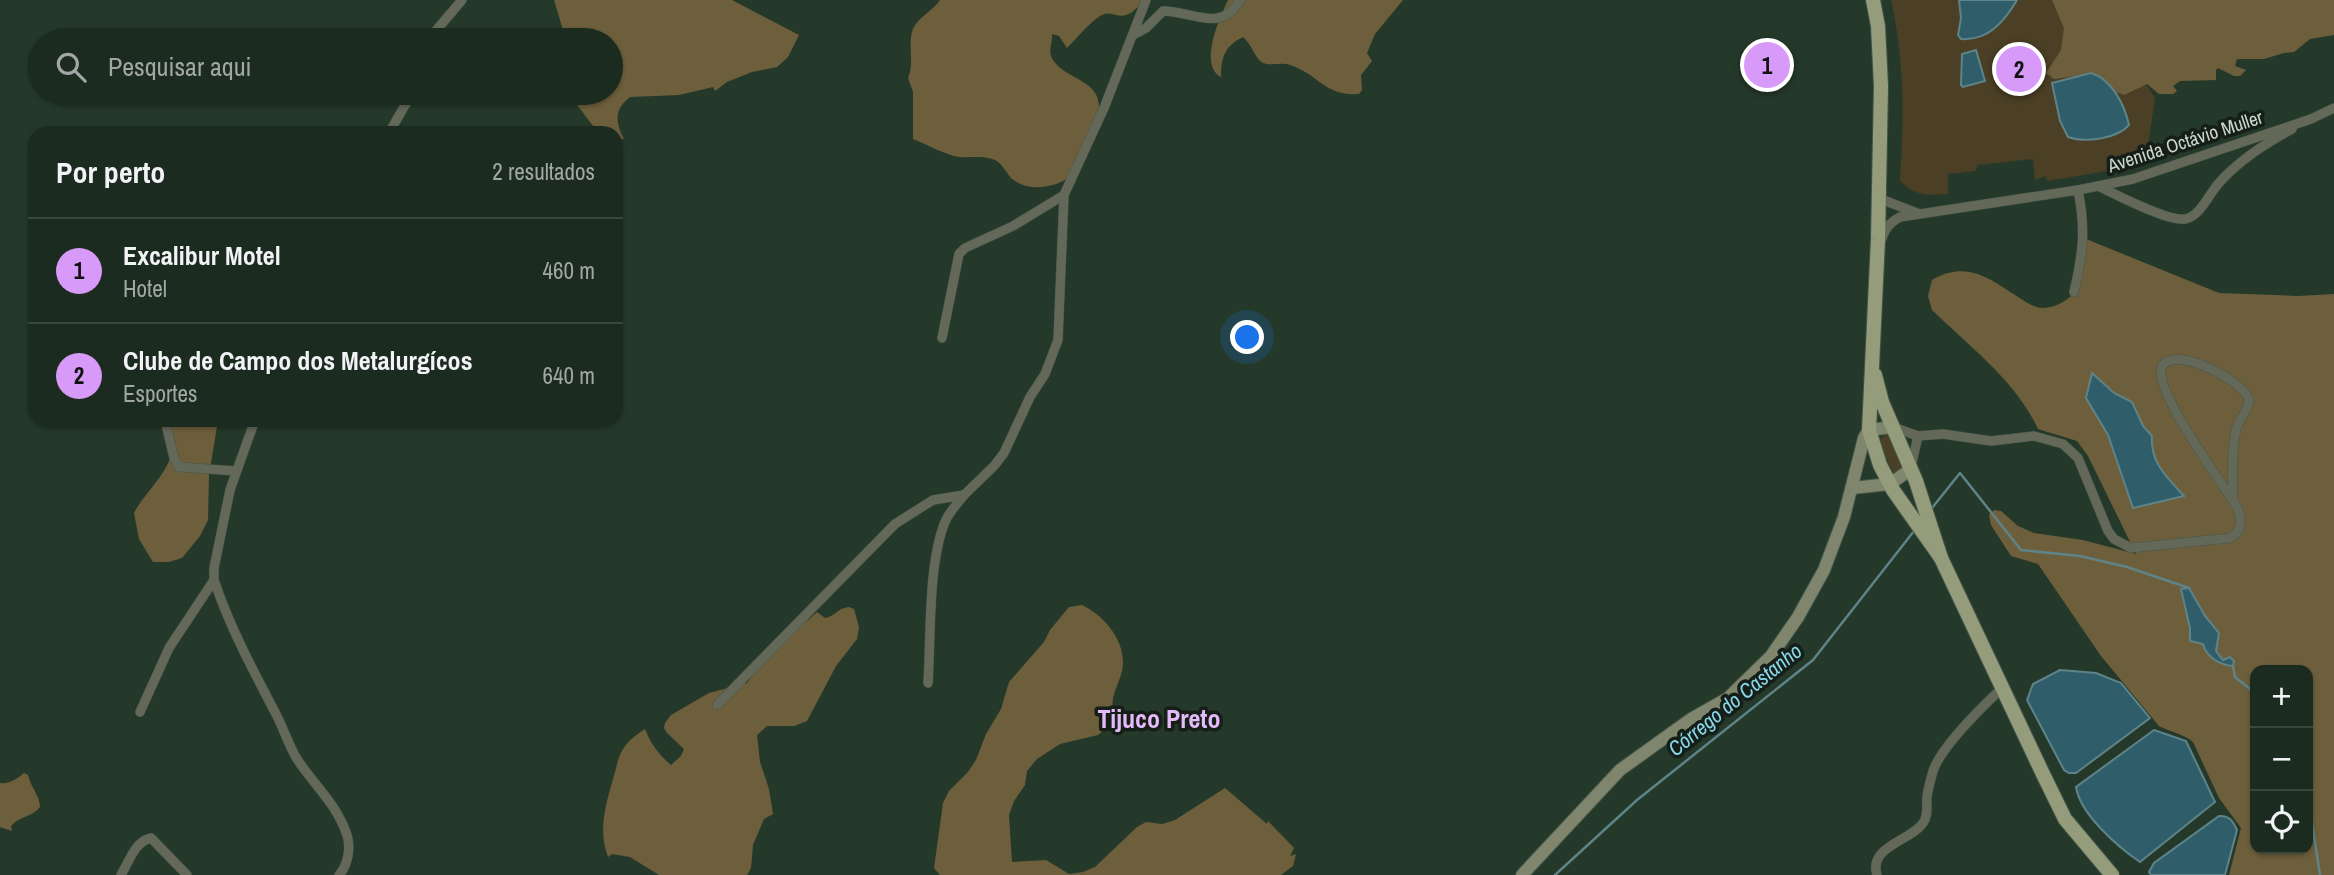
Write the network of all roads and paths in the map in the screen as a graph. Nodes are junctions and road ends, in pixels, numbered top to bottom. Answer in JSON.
{"nodes":[{"id":1,"x":462,"y":0,"type":"edge"},
{"id":2,"x":1146,"y":0,"type":"edge"},
{"id":3,"x":1241,"y":0,"type":"edge"},
{"id":4,"x":1873,"y":0,"type":"edge"},
{"id":5,"x":438,"y":28,"type":"edge"},
{"id":6,"x":1133,"y":35,"type":"junction"},
{"id":7,"x":405,"y":105,"type":"edge"},
{"id":8,"x":2334,"y":108,"type":"edge"},
{"id":9,"x":2311,"y":119,"type":"junction"},
{"id":10,"x":392,"y":126,"type":"edge"},
{"id":11,"x":2098,"y":187,"type":"junction"},
{"id":12,"x":2078,"y":190,"type":"junction"},
{"id":13,"x":1064,"y":195,"type":"junction"},
{"id":14,"x":1878,"y":198,"type":"junction"},
{"id":15,"x":1919,"y":214,"type":"junction"},
{"id":16,"x":1877,"y":264,"type":"junction"},
{"id":17,"x":2074,"y":292,"type":"dead end"},
{"id":18,"x":942,"y":338,"type":"dead end"},
{"id":19,"x":1873,"y":364,"type":"junction"},
{"id":20,"x":167,"y":427,"type":"edge"},
{"id":21,"x":252,"y":427,"type":"edge"},
{"id":22,"x":1893,"y":427,"type":"junction"},
{"id":23,"x":1869,"y":430,"type":"junction"},
{"id":24,"x":1918,"y":436,"type":"junction"},
{"id":25,"x":1911,"y":469,"type":"junction"},
{"id":26,"x":236,"y":471,"type":"junction"},
{"id":27,"x":1889,"y":484,"type":"junction"},
{"id":28,"x":1852,"y":488,"type":"junction"},
{"id":29,"x":964,"y":495,"type":"junction"},
{"id":30,"x":2233,"y":499,"type":"junction"},
{"id":31,"x":1941,"y":558,"type":"junction"},
{"id":32,"x":214,"y":580,"type":"junction"},
{"id":33,"x":928,"y":683,"type":"dead end"},
{"id":34,"x":2002,"y":688,"type":"junction"},
{"id":35,"x":716,"y":705,"type":"dead end"},
{"id":36,"x":140,"y":712,"type":"dead end"},
{"id":37,"x":121,"y":875,"type":"edge"},
{"id":38,"x":187,"y":875,"type":"edge"},
{"id":39,"x":340,"y":875,"type":"edge"},
{"id":40,"x":1522,"y":875,"type":"edge"},
{"id":41,"x":1877,"y":875,"type":"edge"},
{"id":42,"x":2112,"y":875,"type":"edge"}],
"edges":[{"from":1,"to":5,"type":"street"},
{"from":2,"to":6,"type":"street"},
{"from":3,"to":6,"type":"street"},
{"from":4,"to":14,"type":"main road"},
{"from":6,"to":13,"type":"street"},
{"from":7,"to":10,"type":"street"},
{"from":8,"to":9,"type":"street","name":"Avenida Octávio Muller"},
{"from":9,"to":11,"type":"street","name":"Avenida Octávio Muller"},
{"from":9,"to":11,"type":"street"},
{"from":11,"to":12,"type":"street","name":"Avenida Octávio Muller"},
{"from":12,"to":15,"type":"street","name":"Avenida Octávio Muller"},
{"from":12,"to":17,"type":"street"},
{"from":13,"to":18,"type":"street"},
{"from":13,"to":29,"type":"street"},
{"from":14,"to":15,"type":"street"},
{"from":14,"to":16,"type":"main road"},
{"from":15,"to":16,"type":"street","name":"Avenida Octávio Muller"},
{"from":16,"to":19,"type":"main road"},
{"from":19,"to":22,"type":"main road"},
{"from":19,"to":23,"type":"main road"},
{"from":20,"to":26,"type":"street"},
{"from":21,"to":26,"type":"street"},
{"from":22,"to":23,"type":"main road"},
{"from":22,"to":24,"type":"street"},
{"from":22,"to":25,"type":"main road"},
{"from":23,"to":27,"type":"main road"},
{"from":23,"to":28,"type":"main road"},
{"from":24,"to":25,"type":"street"},
{"from":24,"to":30,"type":"street"},
{"from":25,"to":27,"type":"main road"},
{"from":25,"to":31,"type":"main road"},
{"from":26,"to":32,"type":"street"},
{"from":27,"to":28,"type":"main road"},
{"from":27,"to":31,"type":"main road"},
{"from":28,"to":40,"type":"main road"},
{"from":29,"to":33,"type":"street"},
{"from":29,"to":35,"type":"street"},
{"from":30,"to":30,"type":"street"},
{"from":31,"to":34,"type":"main road"},
{"from":32,"to":36,"type":"street"},
{"from":32,"to":39,"type":"street"},
{"from":34,"to":41,"type":"street"},
{"from":34,"to":42,"type":"main road"},
{"from":37,"to":38,"type":"street"}]}
